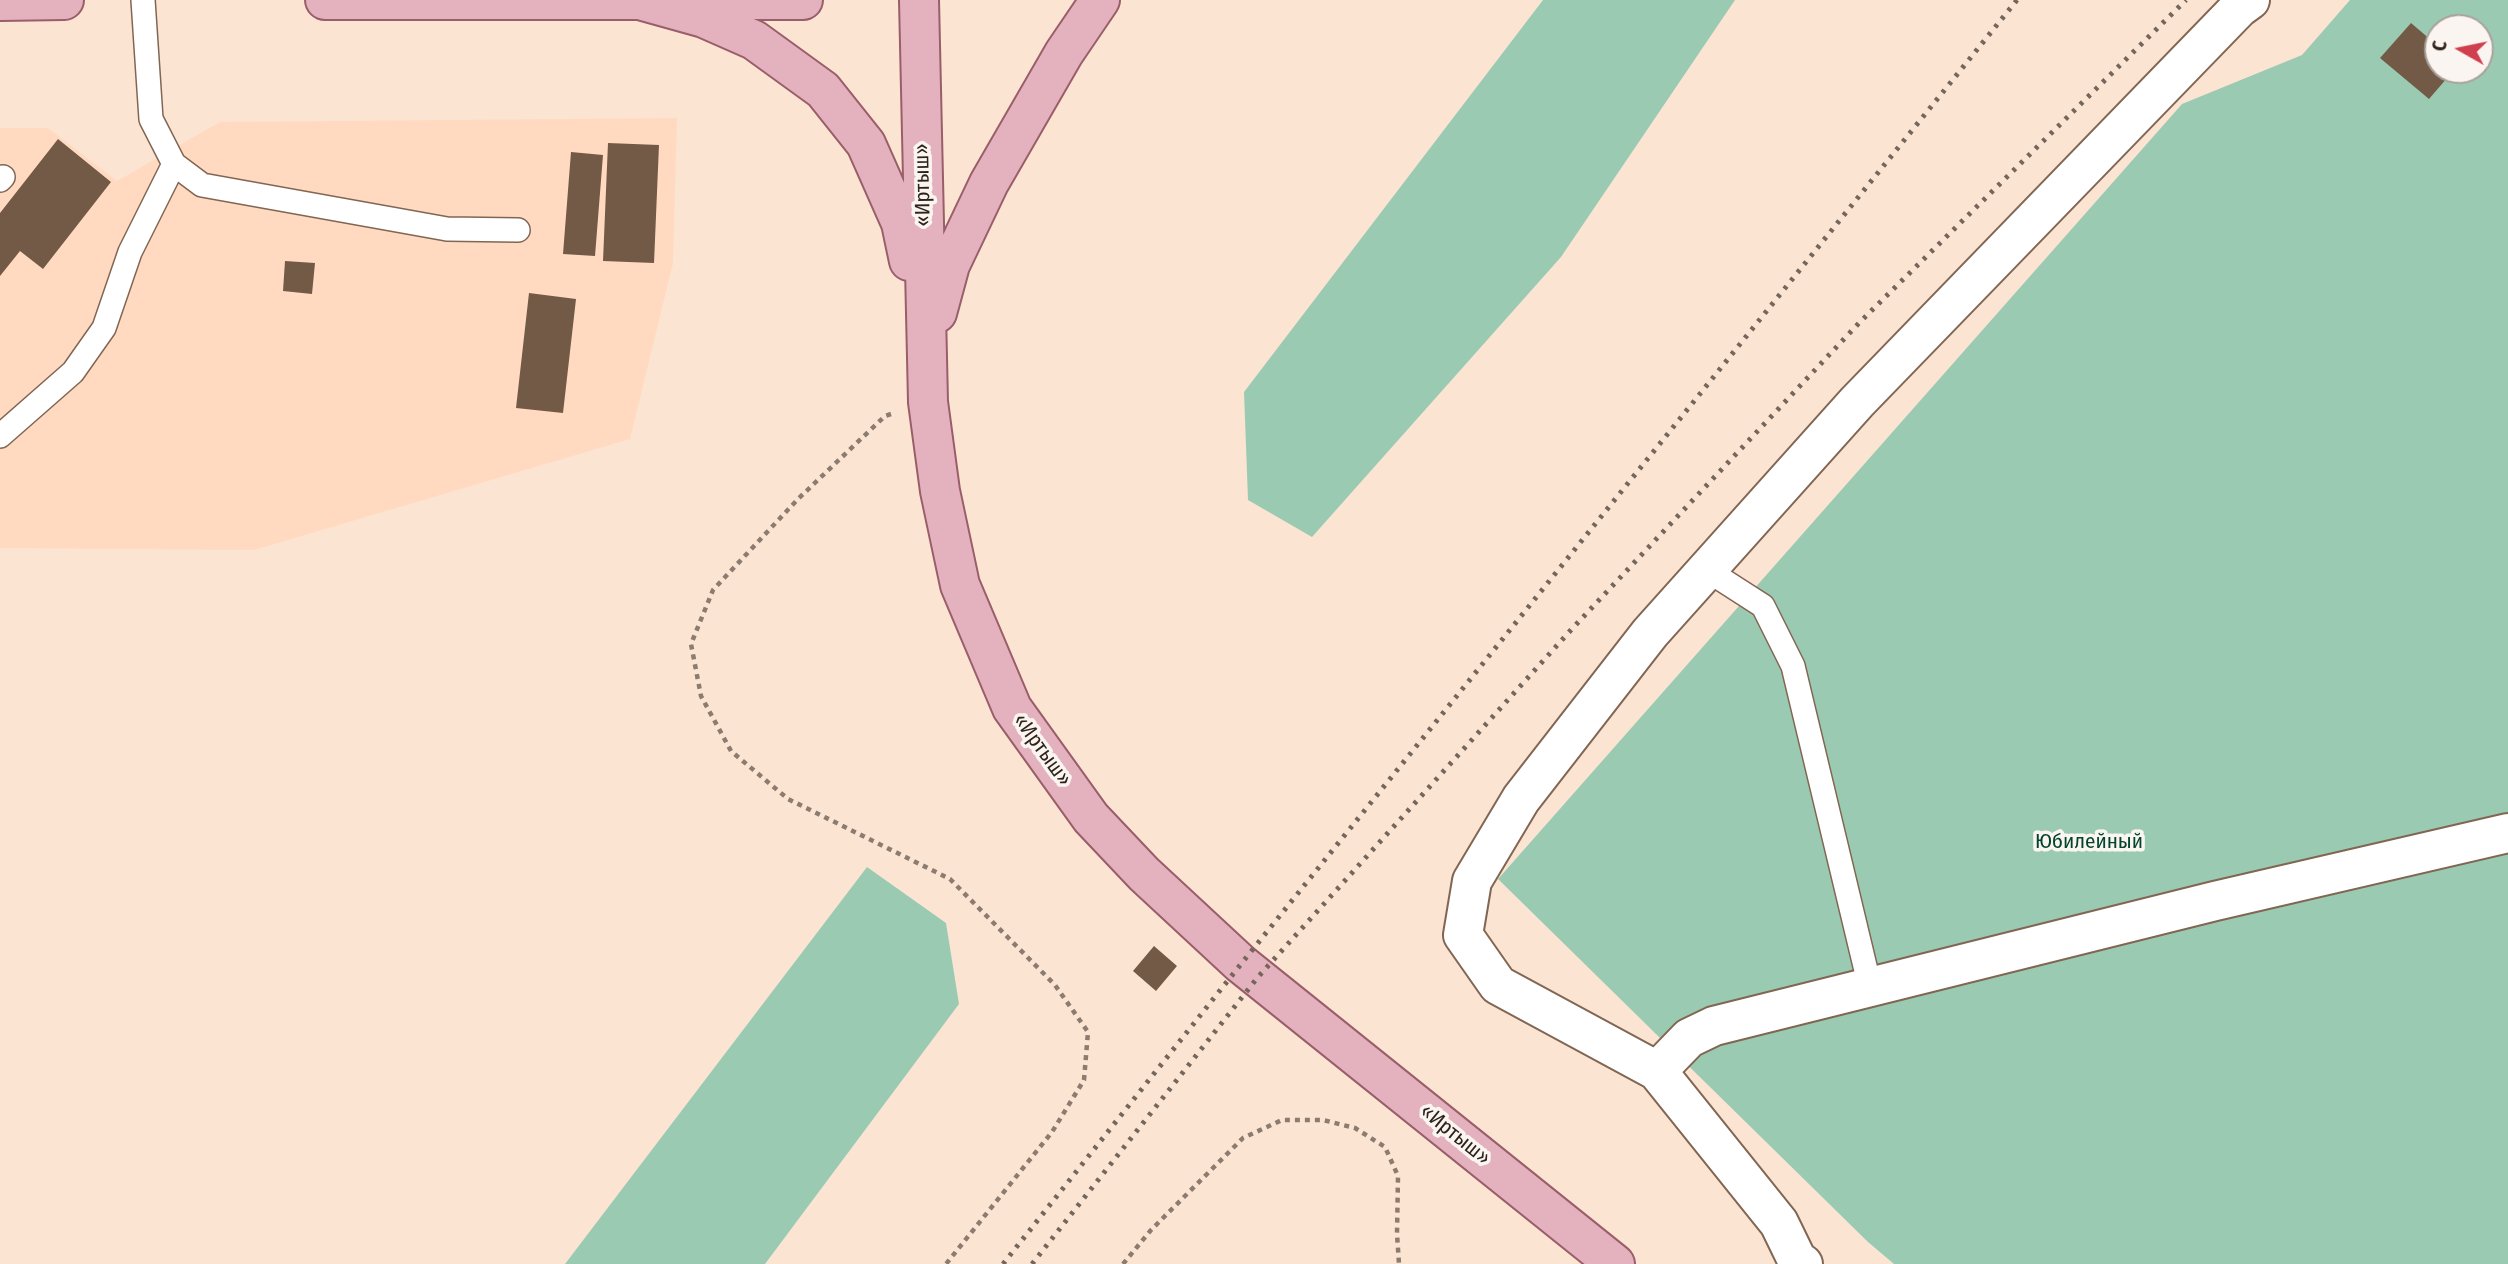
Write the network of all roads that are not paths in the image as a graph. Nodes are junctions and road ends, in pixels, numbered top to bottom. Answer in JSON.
{"nodes":[{"id":1,"x":64,"y":0,"type":"edge"},
{"id":2,"x":143,"y":0,"type":"edge"},
{"id":3,"x":325,"y":0,"type":"edge"},
{"id":4,"x":803,"y":0,"type":"edge"},
{"id":5,"x":919,"y":0,"type":"edge"},
{"id":6,"x":1100,"y":0,"type":"edge"},
{"id":7,"x":2250,"y":0,"type":"edge"},
{"id":8,"x":0,"y":1,"type":"edge"},
{"id":9,"x":643,"y":1,"type":"edge"},
{"id":10,"x":174,"y":163,"type":"junction"},
{"id":11,"x":518,"y":230,"type":"dead end"},
{"id":12,"x":926,"y":352,"type":"junction"},
{"id":13,"x":0,"y":436,"type":"edge"},
{"id":14,"x":1707,"y":570,"type":"junction"},
{"id":15,"x":2508,"y":833,"type":"edge"},
{"id":16,"x":1870,"y":987,"type":"junction"},
{"id":17,"x":1657,"y":1071,"type":"junction"},
{"id":18,"x":1799,"y":1263,"type":"edge"},
{"id":19,"x":1615,"y":1264,"type":"edge"}],
"edges":[{"from":1,"to":8,"type":"main road"},
{"from":2,"to":10,"type":"lane"},
{"from":3,"to":9,"type":"main road"},
{"from":4,"to":9,"type":"main road"},
{"from":5,"to":12,"type":"main road","name":"«Иртыш»"},
{"from":6,"to":12,"type":"main road"},
{"from":7,"to":14,"type":"street"},
{"from":9,"to":12,"type":"main road"},
{"from":10,"to":11,"type":"lane"},
{"from":10,"to":13,"type":"lane"},
{"from":12,"to":19,"type":"main road","name":"«Иртыш»"},
{"from":14,"to":16,"type":"lane"},
{"from":14,"to":17,"type":"street"},
{"from":15,"to":16,"type":"street"},
{"from":16,"to":17,"type":"street"},
{"from":17,"to":18,"type":"street"}]}
